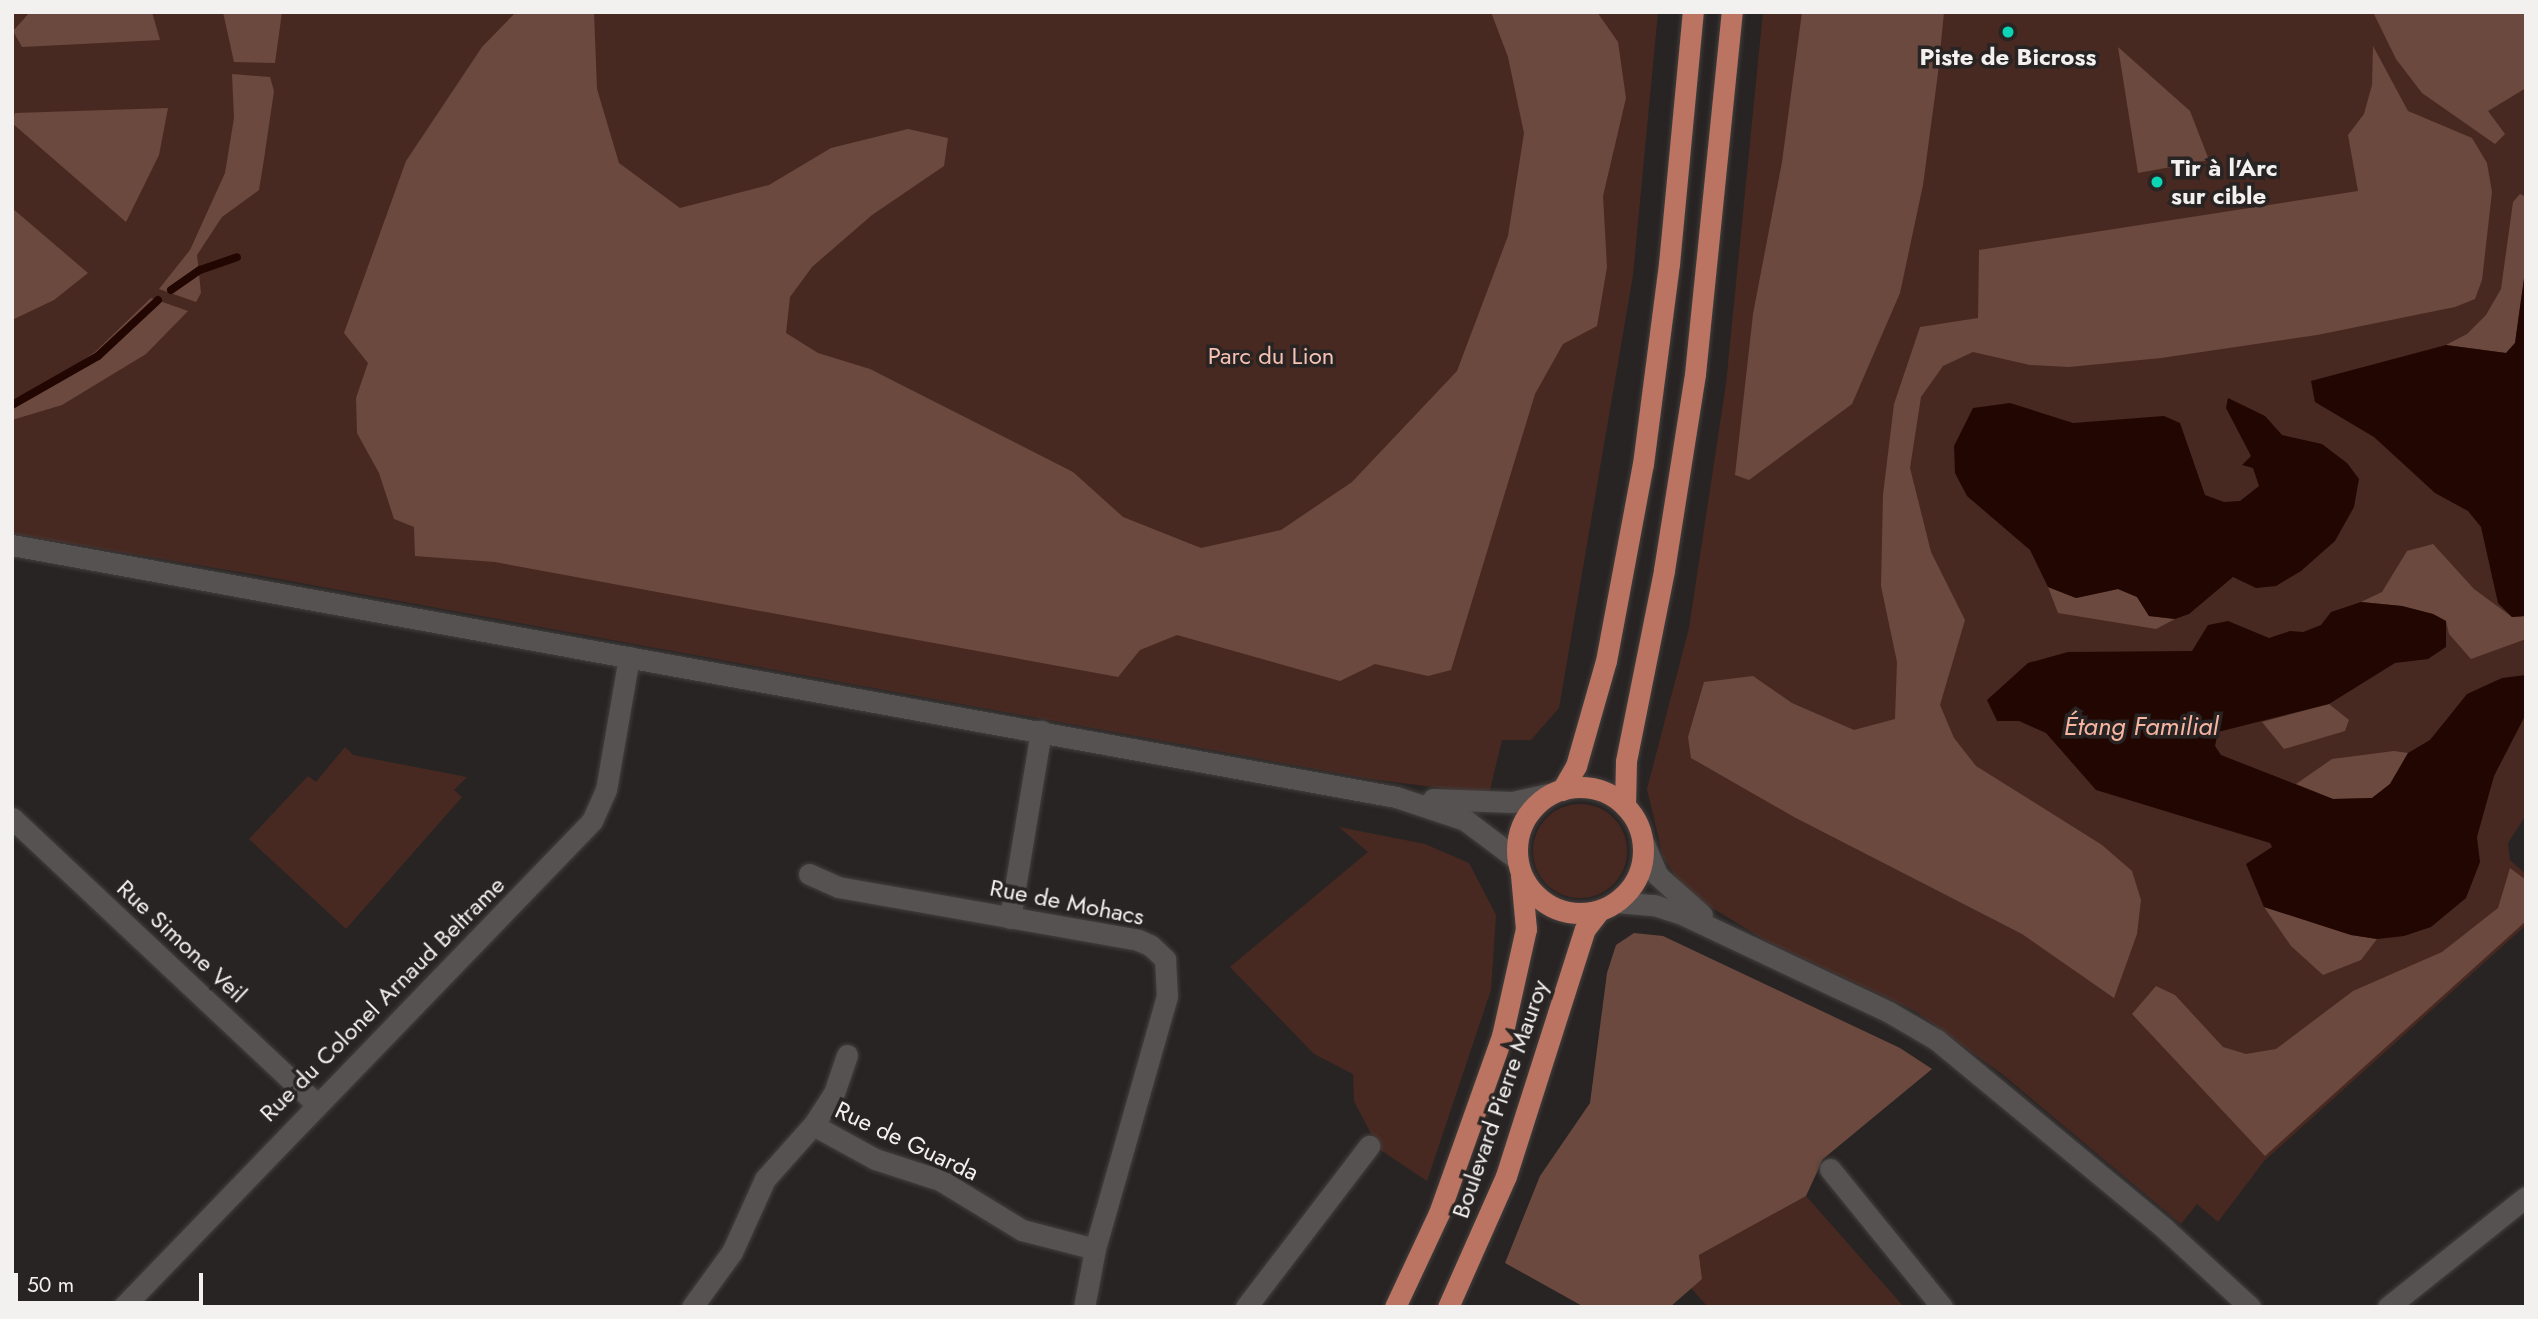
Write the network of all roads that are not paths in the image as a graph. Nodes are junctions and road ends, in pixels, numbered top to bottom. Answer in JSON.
{"nodes":[{"id":1,"x":1692,"y":12,"type":"edge"},
{"id":2,"x":1732,"y":12,"type":"edge"},
{"id":3,"x":12,"y":545,"type":"edge"},
{"id":4,"x":629,"y":657,"type":"junction"},
{"id":5,"x":1041,"y":731,"type":"junction"},
{"id":6,"x":1558,"y":791,"type":"junction"},
{"id":7,"x":1396,"y":797,"type":"junction"},
{"id":8,"x":1625,"y":806,"type":"junction"},
{"id":9,"x":12,"y":818,"type":"edge"},
{"id":10,"x":1642,"y":839,"type":"junction"},
{"id":11,"x":1519,"y":867,"type":"junction"},
{"id":12,"x":808,"y":874,"type":"dead end"},
{"id":13,"x":1608,"y":906,"type":"junction"},
{"id":14,"x":1010,"y":918,"type":"junction"},
{"id":15,"x":1739,"y":939,"type":"junction"},
{"id":16,"x":847,"y":1055,"type":"dead end"},
{"id":17,"x":315,"y":1103,"type":"junction"},
{"id":18,"x":813,"y":1125,"type":"junction"},
{"id":19,"x":1369,"y":1146,"type":"dead end"},
{"id":20,"x":1830,"y":1170,"type":"dead end"},
{"id":21,"x":2526,"y":1197,"type":"edge"},
{"id":22,"x":1096,"y":1249,"type":"junction"},
{"id":23,"x":123,"y":1307,"type":"edge"},
{"id":24,"x":692,"y":1307,"type":"edge"},
{"id":25,"x":1084,"y":1307,"type":"edge"},
{"id":26,"x":1246,"y":1307,"type":"edge"},
{"id":27,"x":1395,"y":1307,"type":"edge"},
{"id":28,"x":1448,"y":1307,"type":"edge"},
{"id":29,"x":1942,"y":1307,"type":"edge"},
{"id":30,"x":2250,"y":1307,"type":"edge"},
{"id":31,"x":2388,"y":1307,"type":"edge"}],
"edges":[{"from":1,"to":6,"type":"main road"},
{"from":2,"to":8,"type":"main road"},
{"from":3,"to":4,"type":"street"},
{"from":4,"to":5,"type":"street"},
{"from":4,"to":17,"type":"street","name":"Rue du Colonel Arnaud Beltrame"},
{"from":5,"to":7,"type":"street"},
{"from":5,"to":14,"type":"street"},
{"from":6,"to":7,"type":"street"},
{"from":6,"to":8,"type":"main road"},
{"from":6,"to":11,"type":"main road"},
{"from":7,"to":11,"type":"street"},
{"from":8,"to":10,"type":"main road"},
{"from":9,"to":17,"type":"street","name":"Rue Simone Veil"},
{"from":10,"to":13,"type":"main road"},
{"from":10,"to":15,"type":"street"},
{"from":11,"to":13,"type":"main road"},
{"from":11,"to":27,"type":"main road","name":"Boulevard Pierre Mauroy"},
{"from":12,"to":14,"type":"street","name":"Rue de Mohacs"},
{"from":13,"to":15,"type":"street"},
{"from":13,"to":28,"type":"main road","name":"Boulevard Pierre Mauroy"},
{"from":14,"to":22,"type":"street","name":"Rue de Mohacs"},
{"from":15,"to":30,"type":"street"},
{"from":16,"to":18,"type":"street","name":"Rue de Guarda"},
{"from":17,"to":23,"type":"street","name":"Rue du Colonel Arnaud Beltrame"},
{"from":18,"to":22,"type":"street","name":"Rue de Guarda"},
{"from":18,"to":24,"type":"street","name":"Rue de Guarda"},
{"from":19,"to":26,"type":"street"},
{"from":20,"to":29,"type":"street"},
{"from":21,"to":31,"type":"street"},
{"from":22,"to":25,"type":"street","name":"Rue de Mohacs"}]}
